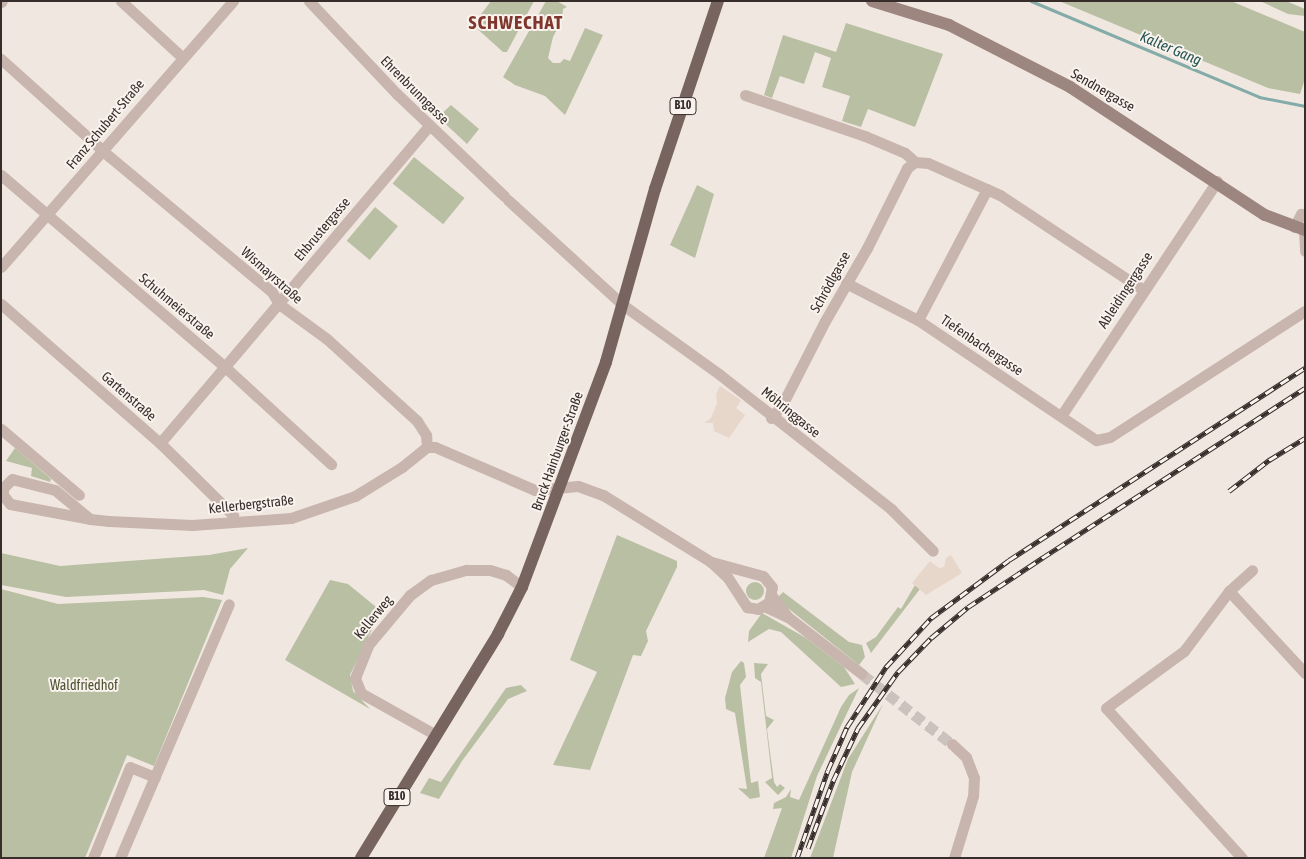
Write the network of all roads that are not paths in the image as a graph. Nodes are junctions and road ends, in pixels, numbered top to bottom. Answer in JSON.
{"nodes":[{"id":1,"x":120,"y":1,"type":"edge"},
{"id":2,"x":233,"y":1,"type":"edge"},
{"id":3,"x":309,"y":1,"type":"edge"},
{"id":4,"x":718,"y":1,"type":"edge"},
{"id":5,"x":872,"y":1,"type":"edge"},
{"id":6,"x":182,"y":57,"type":"junction"},
{"id":7,"x":1,"y":59,"type":"edge"},
{"id":8,"x":745,"y":95,"type":"dead end"},
{"id":9,"x":429,"y":126,"type":"junction"},
{"id":10,"x":102,"y":150,"type":"junction"},
{"id":11,"x":916,"y":162,"type":"junction"},
{"id":12,"x":1,"y":175,"type":"edge"},
{"id":13,"x":1217,"y":181,"type":"junction"},
{"id":14,"x":987,"y":189,"type":"junction"},
{"id":15,"x":47,"y":215,"type":"junction"},
{"id":16,"x":1305,"y":215,"type":"edge"},
{"id":17,"x":1301,"y":229,"type":"edge"},
{"id":18,"x":1305,"y":251,"type":"edge"},
{"id":19,"x":1,"y":267,"type":"edge"},
{"id":20,"x":846,"y":283,"type":"junction"},
{"id":21,"x":1142,"y":289,"type":"junction"},
{"id":22,"x":1,"y":304,"type":"edge"},
{"id":23,"x":279,"y":304,"type":"junction"},
{"id":24,"x":623,"y":305,"type":"junction"},
{"id":25,"x":1305,"y":311,"type":"edge"},
{"id":26,"x":918,"y":320,"type":"junction"},
{"id":27,"x":225,"y":367,"type":"junction"},
{"id":28,"x":1061,"y":416,"type":"junction"},
{"id":29,"x":771,"y":418,"type":"junction"},
{"id":30,"x":1,"y":429,"type":"edge"},
{"id":31,"x":160,"y":443,"type":"junction"},
{"id":32,"x":427,"y":447,"type":"junction"},
{"id":33,"x":331,"y":464,"type":"dead end"},
{"id":34,"x":559,"y":490,"type":"junction"},
{"id":35,"x":79,"y":494,"type":"dead end"},
{"id":36,"x":233,"y":515,"type":"dead end"},
{"id":37,"x":90,"y":518,"type":"junction"},
{"id":38,"x":933,"y":551,"type":"dead end"},
{"id":39,"x":711,"y":562,"type":"junction"},
{"id":40,"x":1252,"y":570,"type":"dead end"},
{"id":41,"x":752,"y":574,"type":"junction"},
{"id":42,"x":522,"y":586,"type":"junction"},
{"id":43,"x":1229,"y":591,"type":"junction"},
{"id":44,"x":737,"y":592,"type":"junction"},
{"id":45,"x":772,"y":596,"type":"junction"},
{"id":46,"x":229,"y":604,"type":"dead end"},
{"id":47,"x":764,"y":606,"type":"junction"},
{"id":48,"x":788,"y":617,"type":"junction"},
{"id":49,"x":862,"y":674,"type":"tunnel mouth"},
{"id":50,"x":1305,"y":674,"type":"edge"},
{"id":51,"x":436,"y":735,"type":"junction"},
{"id":52,"x":952,"y":744,"type":"tunnel mouth"},
{"id":53,"x":155,"y":777,"type":"junction"},
{"id":54,"x":93,"y":858,"type":"edge"},
{"id":55,"x":120,"y":858,"type":"edge"},
{"id":56,"x":361,"y":858,"type":"edge"},
{"id":57,"x":954,"y":858,"type":"edge"},
{"id":58,"x":1242,"y":858,"type":"edge"}],
"edges":[{"from":1,"to":6,"type":"street"},
{"from":2,"to":6,"type":"street","name":"Franz Schubert-Straße"},
{"from":3,"to":9,"type":"street","name":"Ehrenbrunngasse"},
{"from":4,"to":24,"type":"main road","name":"Bruck Hainburger-Straße","number":"B10"},
{"from":5,"to":13,"type":"street","name":"Sendnergasse"},
{"from":6,"to":10,"type":"street","name":"Franz Schubert-Straße"},
{"from":7,"to":10,"type":"street","name":"Wismayrstraße"},
{"from":8,"to":11,"type":"street"},
{"from":9,"to":23,"type":"street","name":"Ehbrustergasse"},
{"from":9,"to":24,"type":"street","name":"Ehrenbrunngasse"},
{"from":10,"to":15,"type":"street","name":"Franz Schubert-Straße"},
{"from":10,"to":23,"type":"street","name":"Wismayrstraße"},
{"from":11,"to":14,"type":"street"},
{"from":11,"to":20,"type":"street","name":"Schrödlgasse"},
{"from":12,"to":15,"type":"street","name":"Schuhmeierstraße"},
{"from":13,"to":17,"type":"street","name":"Sendnergasse"},
{"from":13,"to":21,"type":"street","name":"Ableidingergasse"},
{"from":14,"to":21,"type":"street"},
{"from":14,"to":26,"type":"street"},
{"from":15,"to":19,"type":"street","name":"Franz Schubert-Straße"},
{"from":15,"to":27,"type":"street","name":"Schuhmeierstraße"},
{"from":16,"to":17,"type":"street"},
{"from":17,"to":18,"type":"street"},
{"from":20,"to":26,"type":"street","name":"Tiefenbachergasse"},
{"from":20,"to":29,"type":"street","name":"Schrödlgasse"},
{"from":21,"to":28,"type":"street","name":"Ableidingergasse"},
{"from":22,"to":31,"type":"street","name":"Gartenstraße"},
{"from":23,"to":27,"type":"street","name":"Ehbrustergasse"},
{"from":23,"to":32,"type":"street","name":"Wismayrstraße"},
{"from":24,"to":29,"type":"street","name":"Möhringgasse"},
{"from":24,"to":34,"type":"main road","name":"Bruck Hainburger-Straße","number":"B10"},
{"from":25,"to":28,"type":"street","name":"Tiefenbachergasse"},
{"from":26,"to":28,"type":"street","name":"Tiefenbachergasse"},
{"from":27,"to":31,"type":"street","name":"Ehbrustergasse"},
{"from":27,"to":33,"type":"street","name":"Schuhmeierstraße"},
{"from":29,"to":38,"type":"street","name":"Möhringgasse"},
{"from":30,"to":35,"type":"street"},
{"from":31,"to":36,"type":"street","name":"Gartenstraße"},
{"from":32,"to":34,"type":"street"},
{"from":32,"to":37,"type":"street","name":"Kellerbergstraße"},
{"from":34,"to":39,"type":"street"},
{"from":34,"to":42,"type":"main road","name":"Bruck Hainburger-Straße","number":"B10"},
{"from":37,"to":37,"type":"street","name":"Kellerbergstraße"},
{"from":39,"to":41,"type":"street"},
{"from":39,"to":44,"type":"street"},
{"from":40,"to":43,"type":"street"},
{"from":41,"to":44,"type":"street"},
{"from":41,"to":45,"type":"street"},
{"from":42,"to":51,"type":"main road","name":"Bruck Hainburger-Straße","number":"B10"},
{"from":42,"to":51,"type":"street","name":"Kellerweg"},
{"from":43,"to":50,"type":"street"},
{"from":43,"to":58,"type":"street"},
{"from":44,"to":47,"type":"street"},
{"from":45,"to":47,"type":"street"},
{"from":45,"to":48,"type":"street"},
{"from":46,"to":53,"type":"street"},
{"from":47,"to":48,"type":"street"},
{"from":48,"to":49,"type":"street"},
{"from":51,"to":56,"type":"main road","name":"Bruck Hainburger-Straße","number":"B10"},
{"from":52,"to":57,"type":"street"},
{"from":53,"to":54,"type":"street"},
{"from":53,"to":55,"type":"street"}]}
